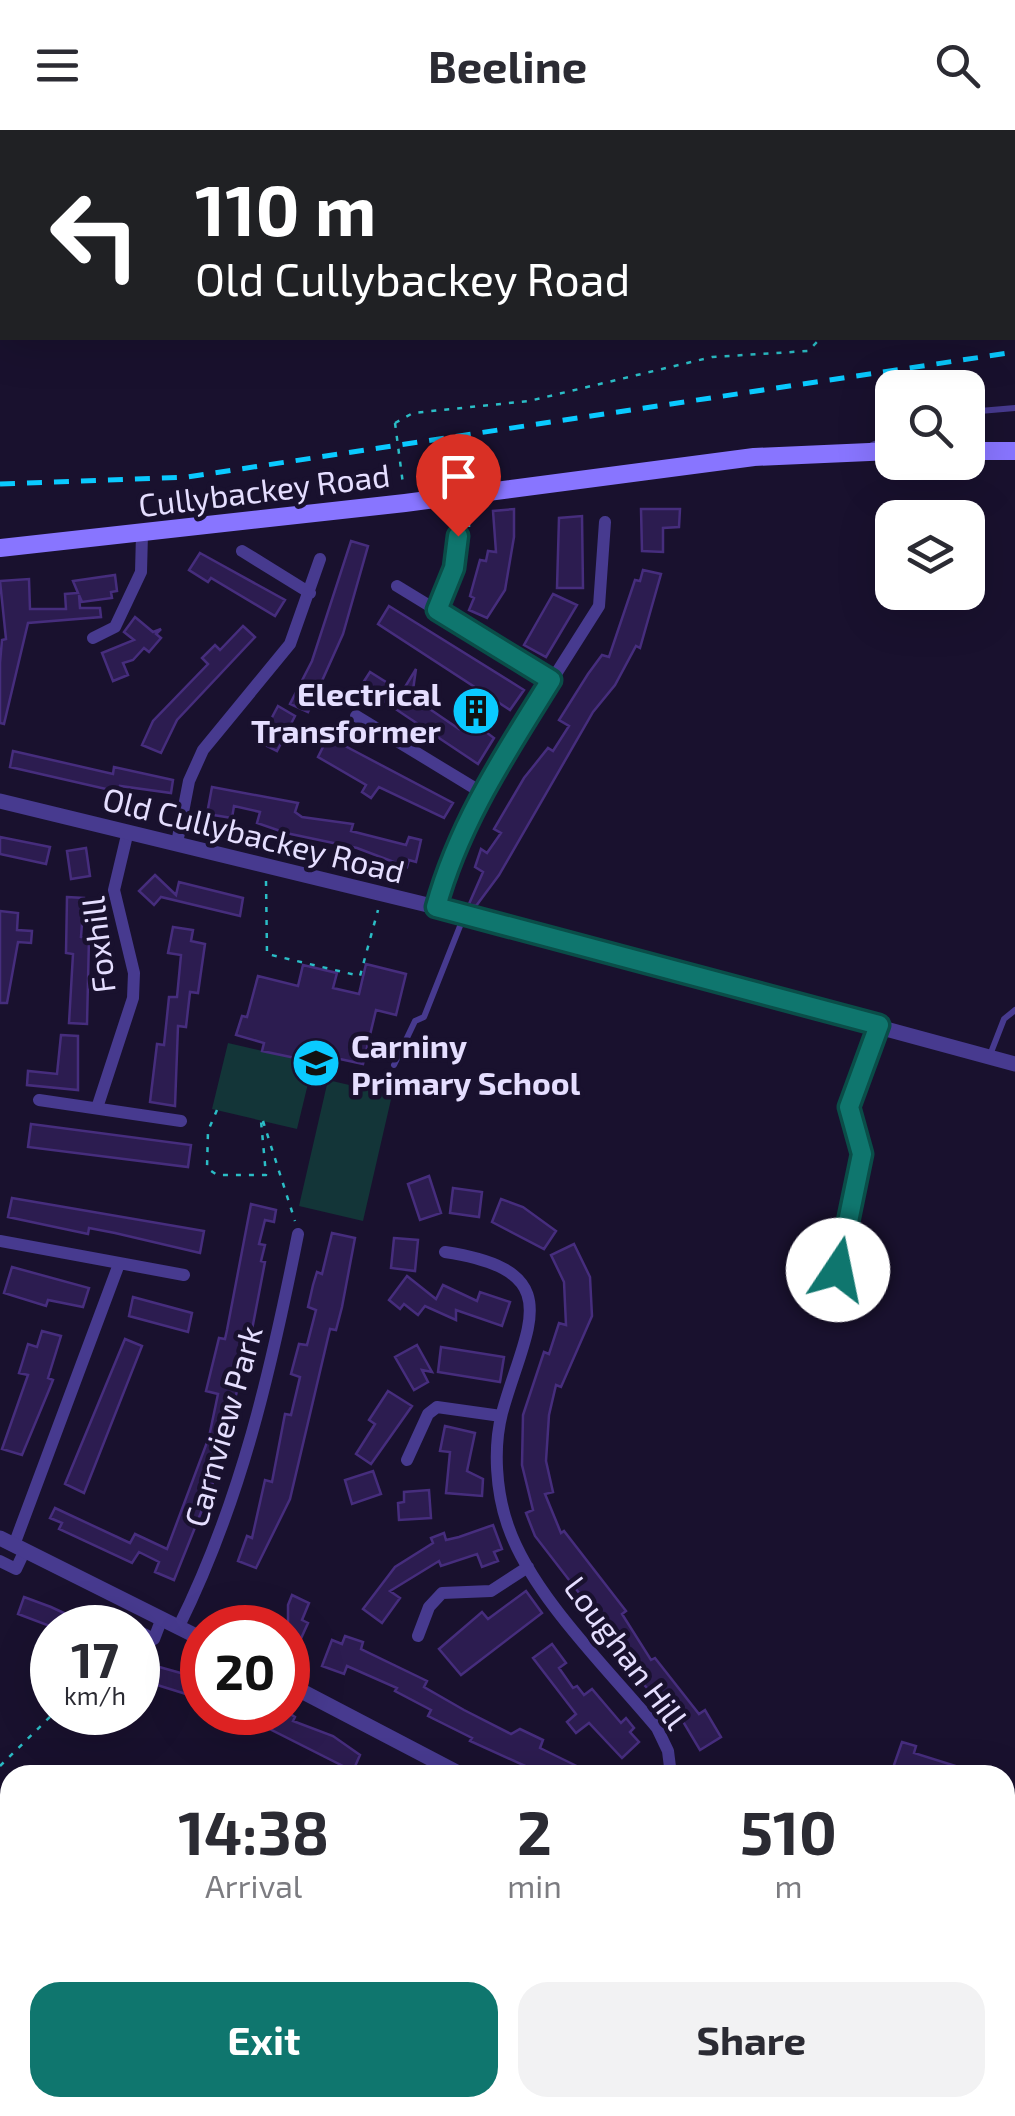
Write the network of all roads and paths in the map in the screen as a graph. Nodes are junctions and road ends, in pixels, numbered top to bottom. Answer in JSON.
{"nodes":[{"id":1,"x":819,"y":340,"type":"edge"},
{"id":2,"x":1015,"y":408,"type":"edge"},
{"id":3,"x":985,"y":411,"type":"edge"},
{"id":4,"x":875,"y":443,"type":"edge"},
{"id":5,"x":856,"y":450,"type":"junction"},
{"id":6,"x":875,"y":450,"type":"edge"},
{"id":7,"x":985,"y":451,"type":"edge"},
{"id":8,"x":1015,"y":451,"type":"edge"},
{"id":9,"x":404,"y":484,"type":"dead end"},
{"id":10,"x":471,"y":494,"type":"junction"},
{"id":11,"x":605,"y":522,"type":"dead end"},
{"id":12,"x":142,"y":534,"type":"junction"},
{"id":13,"x":458,"y":536,"type":"joint"},
{"id":14,"x":0,"y":548,"type":"edge"},
{"id":15,"x":242,"y":552,"type":"dead end"},
{"id":16,"x":320,"y":559,"type":"dead end"},
{"id":17,"x":398,"y":586,"type":"dead end"},
{"id":18,"x":310,"y":593,"type":"junction"},
{"id":19,"x":437,"y":610,"type":"junction"},
{"id":20,"x":92,"y":638,"type":"dead end"},
{"id":21,"x":551,"y":680,"type":"junction"},
{"id":22,"x":356,"y":716,"type":"dead end"},
{"id":23,"x":481,"y":792,"type":"junction"},
{"id":24,"x":0,"y":801,"type":"edge"},
{"id":25,"x":128,"y":831,"type":"junction"},
{"id":26,"x":177,"y":843,"type":"junction"},
{"id":27,"x":269,"y":865,"type":"junction"},
{"id":28,"x":382,"y":894,"type":"junction"},
{"id":29,"x":436,"y":907,"type":"junction"},
{"id":30,"x":464,"y":915,"type":"junction"},
{"id":31,"x":1015,"y":1010,"type":"edge"},
{"id":32,"x":879,"y":1025,"type":"junction"},
{"id":33,"x":989,"y":1056,"type":"junction"},
{"id":34,"x":394,"y":1064,"type":"dead end"},
{"id":35,"x":1015,"y":1064,"type":"edge"},
{"id":36,"x":39,"y":1100,"type":"dead end"},
{"id":37,"x":98,"y":1108,"type":"junction"},
{"id":38,"x":218,"y":1110,"type":"dead end"},
{"id":39,"x":182,"y":1121,"type":"dead end"},
{"id":40,"x":298,"y":1234,"type":"joint"},
{"id":41,"x":0,"y":1241,"type":"edge"},
{"id":42,"x":445,"y":1252,"type":"dead end"},
{"id":43,"x":119,"y":1264,"type":"junction"},
{"id":44,"x":838,"y":1270,"type":"dead end"},
{"id":45,"x":184,"y":1275,"type":"dead end"},
{"id":46,"x":502,"y":1416,"type":"junction"},
{"id":47,"x":407,"y":1460,"type":"dead end"},
{"id":48,"x":13,"y":1544,"type":"edge"},
{"id":49,"x":0,"y":1561,"type":"edge"},
{"id":50,"x":528,"y":1567,"type":"junction"},
{"id":51,"x":162,"y":1618,"type":"junction"},
{"id":52,"x":160,"y":1623,"type":"edge"},
{"id":53,"x":179,"y":1626,"type":"joint"},
{"id":54,"x":418,"y":1636,"type":"dead end"},
{"id":55,"x":310,"y":1696,"type":"edge"},
{"id":56,"x":32,"y":1735,"type":"edge"},
{"id":57,"x":1,"y":1765,"type":"edge"},
{"id":58,"x":443,"y":1765,"type":"edge"},
{"id":59,"x":670,"y":1765,"type":"edge"}],
"edges":[{"from":1,"to":9,"type":"path","bridge":true},
{"from":2,"to":3,"type":"lane"},
{"from":4,"to":5,"type":"lane"},
{"from":5,"to":6,"type":"main road","name":"Cullybackey Road"},
{"from":5,"to":10,"type":"main road","name":"Cullybackey Road"},
{"from":7,"to":8,"type":"main road"},
{"from":10,"to":12,"type":"main road","name":"Cullybackey Road"},
{"from":10,"to":13,"type":"path"},
{"from":11,"to":21,"type":"street"},
{"from":12,"to":14,"type":"main road","name":"Cullybackey Road"},
{"from":12,"to":20,"type":"street"},
{"from":13,"to":19,"type":"street"},
{"from":15,"to":18,"type":"street"},
{"from":16,"to":18,"type":"street"},
{"from":17,"to":19,"type":"street"},
{"from":18,"to":26,"type":"street"},
{"from":19,"to":21,"type":"street"},
{"from":21,"to":23,"type":"street"},
{"from":22,"to":23,"type":"street"},
{"from":23,"to":29,"type":"street"},
{"from":24,"to":25,"type":"street","name":"Old Cullybackey Road"},
{"from":25,"to":26,"type":"street","name":"Old Cullybackey Road"},
{"from":25,"to":37,"type":"street","name":"Foxhill"},
{"from":26,"to":27,"type":"street","name":"Old Cullybackey Road"},
{"from":27,"to":28,"type":"street","name":"Old Cullybackey Road"},
{"from":27,"to":28,"type":"path"},
{"from":28,"to":29,"type":"street","name":"Old Cullybackey Road"},
{"from":29,"to":30,"type":"street","name":"Old Cullybackey Road"},
{"from":30,"to":32,"type":"street","name":"Old Cullybackey Road"},
{"from":30,"to":34,"type":"lane"},
{"from":31,"to":33,"type":"lane"},
{"from":32,"to":33,"type":"street","name":"Old Cullybackey Road"},
{"from":32,"to":44,"type":"lane"},
{"from":33,"to":35,"type":"street","name":"Old Cullybackey Road"},
{"from":36,"to":37,"type":"street"},
{"from":37,"to":39,"type":"street"},
{"from":38,"to":40,"type":"path"},
{"from":40,"to":53,"type":"street","name":"Carnview Park"},
{"from":41,"to":43,"type":"street"},
{"from":42,"to":46,"type":"street","name":"Loughan Hill"},
{"from":43,"to":45,"type":"street"},
{"from":43,"to":48,"type":"street"},
{"from":46,"to":47,"type":"street"},
{"from":46,"to":50,"type":"street","name":"Loughan Hill"},
{"from":48,"to":49,"type":"street"},
{"from":48,"to":51,"type":"street"},
{"from":50,"to":54,"type":"street","name":"Loughan Hill"},
{"from":50,"to":59,"type":"street","name":"Loughan Hill"},
{"from":51,"to":52,"type":"street"},
{"from":51,"to":53,"type":"street"},
{"from":55,"to":58,"type":"street"},
{"from":56,"to":57,"type":"path"}]}
